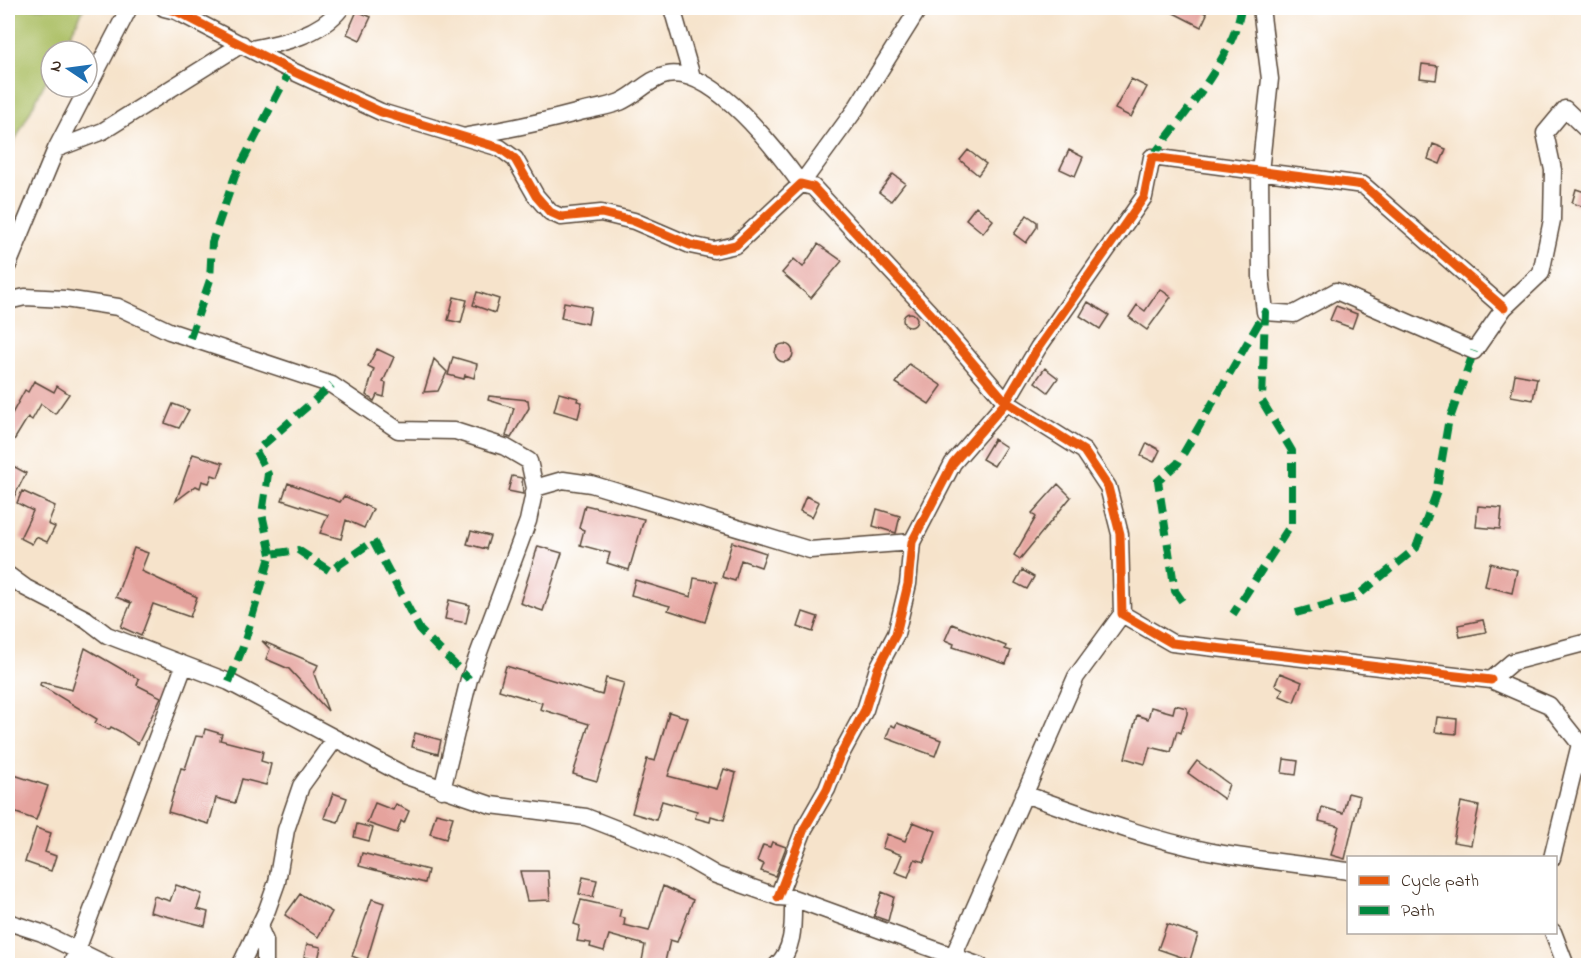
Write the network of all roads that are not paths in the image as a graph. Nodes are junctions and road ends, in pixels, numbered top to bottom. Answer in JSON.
{"nodes":[{"id":1,"x":129,"y":8,"type":"edge"},
{"id":2,"x":164,"y":8,"type":"edge"},
{"id":3,"x":341,"y":8,"type":"edge"},
{"id":4,"x":672,"y":8,"type":"edge"},
{"id":5,"x":919,"y":8,"type":"edge"},
{"id":6,"x":1261,"y":8,"type":"edge"},
{"id":7,"x":247,"y":47,"type":"junction"},
{"id":8,"x":692,"y":77,"type":"junction"},
{"id":9,"x":1588,"y":131,"type":"edge"},
{"id":10,"x":465,"y":136,"type":"junction"},
{"id":11,"x":56,"y":149,"type":"junction"},
{"id":12,"x":1260,"y":172,"type":"junction"},
{"id":13,"x":801,"y":184,"type":"junction"},
{"id":14,"x":8,"y":265,"type":"edge"},
{"id":15,"x":8,"y":301,"type":"edge"},
{"id":16,"x":1504,"y":308,"type":"junction"},
{"id":17,"x":1006,"y":402,"type":"junction"},
{"id":18,"x":535,"y":488,"type":"junction"},
{"id":19,"x":912,"y":542,"type":"junction"},
{"id":20,"x":8,"y":575,"type":"edge"},
{"id":21,"x":1122,"y":614,"type":"junction"},
{"id":22,"x":1588,"y":642,"type":"edge"},
{"id":23,"x":184,"y":666,"type":"junction"},
{"id":24,"x":1491,"y":680,"type":"junction"},
{"id":25,"x":335,"y":739,"type":"junction"},
{"id":26,"x":442,"y":790,"type":"junction"},
{"id":27,"x":1024,"y":794,"type":"junction"},
{"id":28,"x":1552,"y":856,"type":"edge"},
{"id":29,"x":1347,"y":871,"type":"edge"},
{"id":30,"x":786,"y":898,"type":"junction"},
{"id":31,"x":8,"y":922,"type":"edge"},
{"id":32,"x":259,"y":927,"type":"junction"},
{"id":33,"x":1552,"y":934,"type":"edge"},
{"id":34,"x":73,"y":958,"type":"edge"},
{"id":35,"x":952,"y":962,"type":"edge"},
{"id":36,"x":109,"y":966,"type":"edge"},
{"id":37,"x":240,"y":966,"type":"edge"},
{"id":38,"x":265,"y":966,"type":"edge"},
{"id":39,"x":776,"y":966,"type":"edge"},
{"id":40,"x":980,"y":966,"type":"edge"},
{"id":41,"x":1566,"y":966,"type":"edge"}],
"edges":[{"from":1,"to":11,"type":"street"},
{"from":2,"to":7,"type":"street"},
{"from":3,"to":7,"type":"street"},
{"from":4,"to":8,"type":"street"},
{"from":5,"to":13,"type":"street"},
{"from":6,"to":12,"type":"street"},
{"from":7,"to":10,"type":"street"},
{"from":7,"to":11,"type":"street"},
{"from":8,"to":10,"type":"street"},
{"from":8,"to":13,"type":"street"},
{"from":9,"to":16,"type":"street"},
{"from":10,"to":13,"type":"street"},
{"from":11,"to":14,"type":"street"},
{"from":12,"to":16,"type":"street"},
{"from":12,"to":16,"type":"street"},
{"from":12,"to":17,"type":"street"},
{"from":13,"to":17,"type":"street"},
{"from":15,"to":18,"type":"street"},
{"from":17,"to":19,"type":"street"},
{"from":17,"to":21,"type":"street"},
{"from":18,"to":19,"type":"street"},
{"from":18,"to":26,"type":"street"},
{"from":19,"to":30,"type":"street"},
{"from":20,"to":23,"type":"street"},
{"from":21,"to":24,"type":"street"},
{"from":21,"to":27,"type":"street"},
{"from":22,"to":24,"type":"street"},
{"from":23,"to":25,"type":"street"},
{"from":23,"to":34,"type":"street"},
{"from":24,"to":28,"type":"street"},
{"from":25,"to":26,"type":"street"},
{"from":25,"to":32,"type":"street"},
{"from":26,"to":30,"type":"street"},
{"from":27,"to":29,"type":"street"},
{"from":27,"to":35,"type":"street"},
{"from":30,"to":35,"type":"street"},
{"from":30,"to":39,"type":"street"},
{"from":31,"to":34,"type":"street"},
{"from":32,"to":37,"type":"street"},
{"from":32,"to":38,"type":"street"},
{"from":33,"to":41,"type":"street"},
{"from":34,"to":36,"type":"street"},
{"from":35,"to":40,"type":"street"}]}
